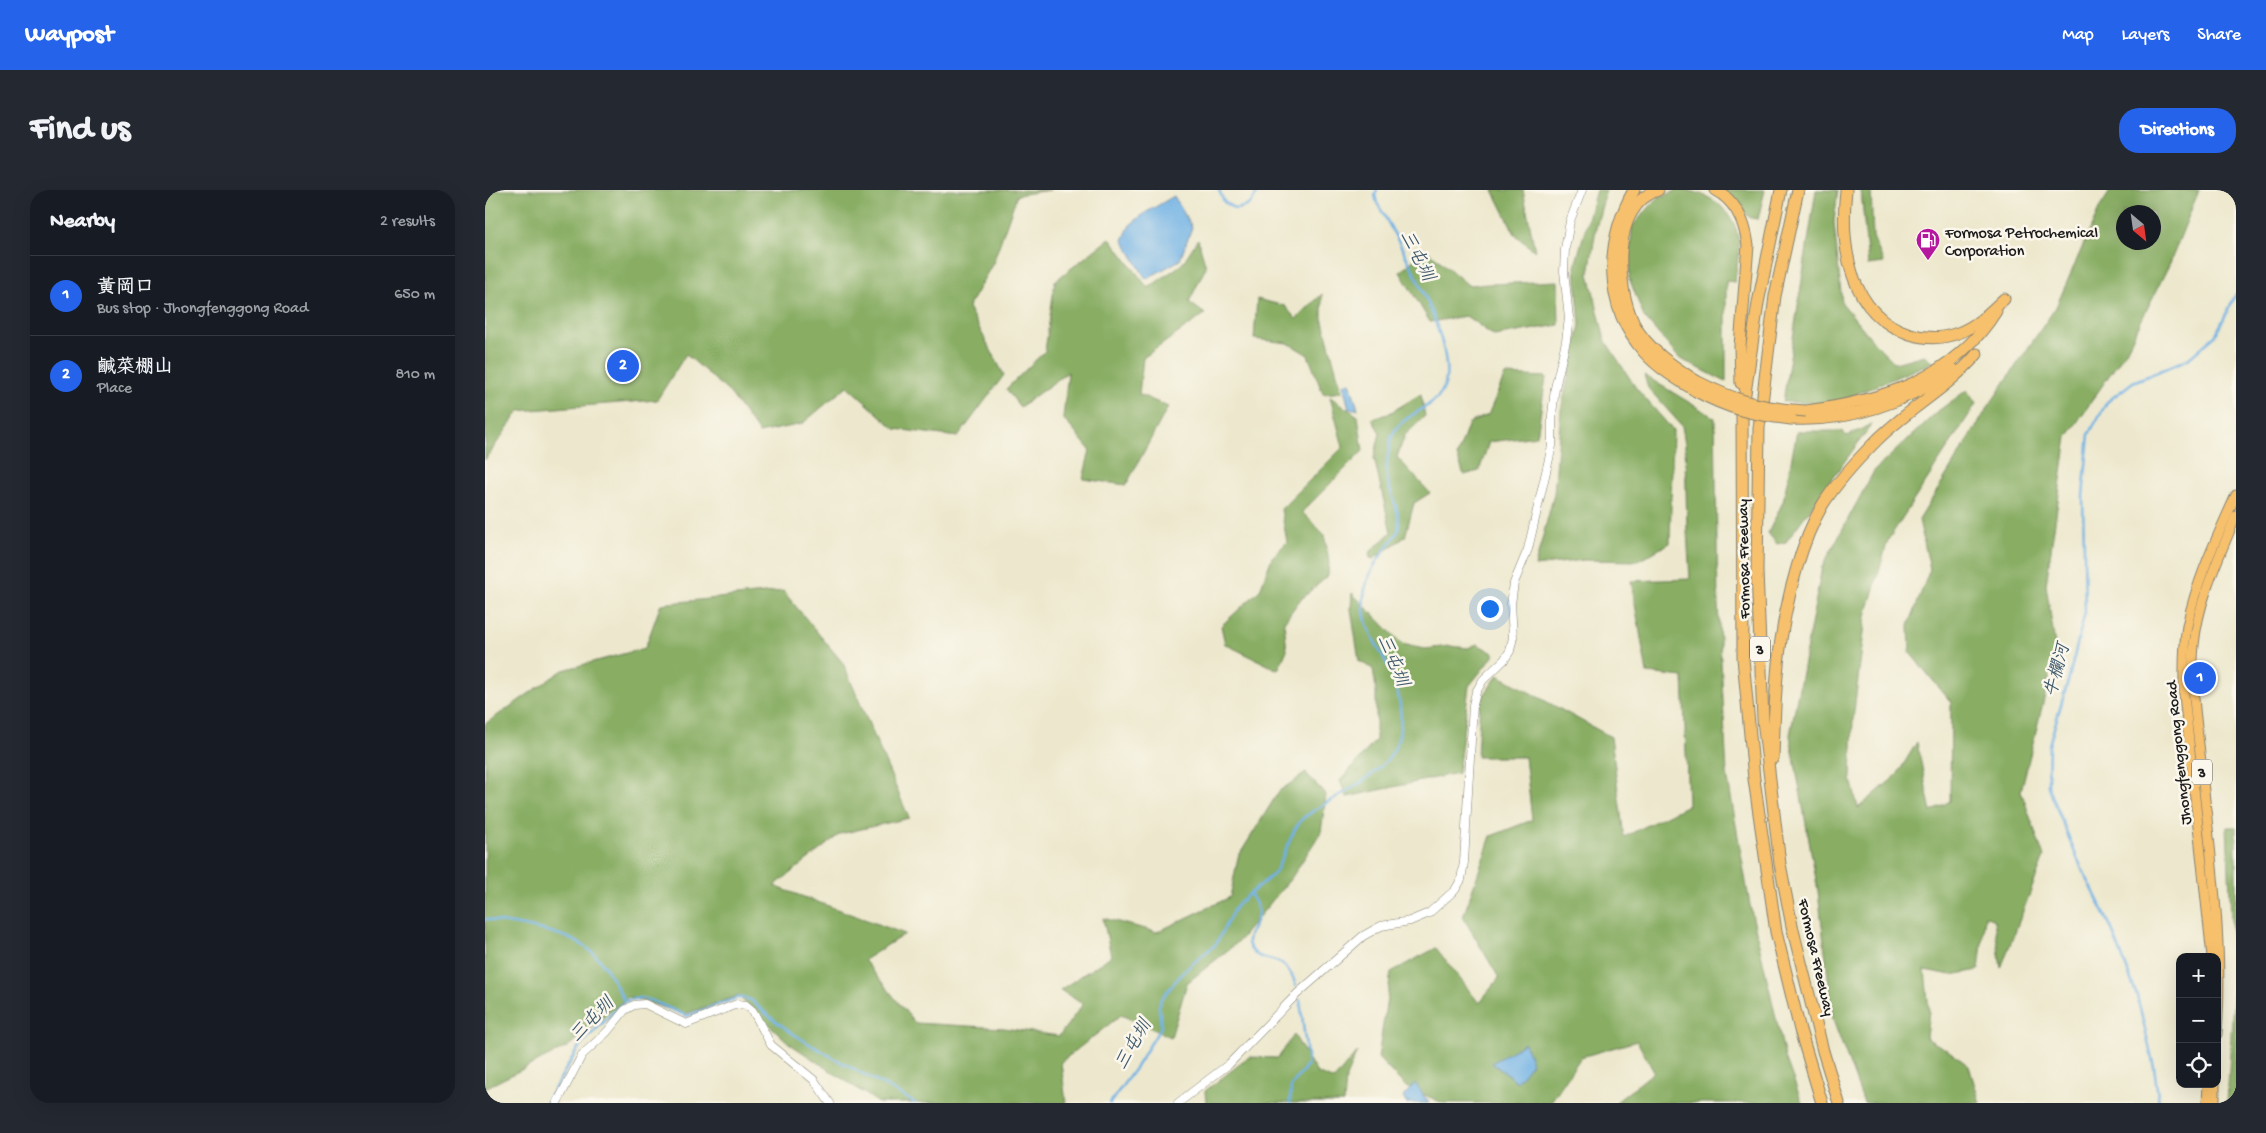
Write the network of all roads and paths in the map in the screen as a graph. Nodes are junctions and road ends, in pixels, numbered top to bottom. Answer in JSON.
{"nodes":[{"id":1,"x":1582,"y":190,"type":"edge"},
{"id":2,"x":1633,"y":190,"type":"edge"},
{"id":3,"x":1658,"y":190,"type":"edge"},
{"id":4,"x":1715,"y":190,"type":"edge"},
{"id":5,"x":1781,"y":190,"type":"edge"},
{"id":6,"x":1798,"y":190,"type":"edge"},
{"id":7,"x":1846,"y":190,"type":"edge"},
{"id":8,"x":1696,"y":386,"type":"junction"},
{"id":9,"x":1742,"y":414,"type":"junction"},
{"id":10,"x":2236,"y":496,"type":"edge"},
{"id":11,"x":2236,"y":516,"type":"edge"},
{"id":12,"x":1772,"y":798,"type":"junction"},
{"id":13,"x":2212,"y":953,"type":"edge"},
{"id":14,"x":2219,"y":998,"type":"edge"},
{"id":15,"x":2208,"y":1088,"type":"edge"},
{"id":16,"x":2215,"y":1088,"type":"edge"},
{"id":17,"x":557,"y":1103,"type":"edge"},
{"id":18,"x":831,"y":1103,"type":"edge"},
{"id":19,"x":1178,"y":1103,"type":"edge"},
{"id":20,"x":1822,"y":1103,"type":"edge"},
{"id":21,"x":1839,"y":1103,"type":"edge"},
{"id":22,"x":2207,"y":1103,"type":"edge"},
{"id":23,"x":2215,"y":1103,"type":"edge"}],
"edges":[{"from":1,"to":19,"type":"street"},
{"from":2,"to":8,"type":"highway"},
{"from":3,"to":8,"type":"highway"},
{"from":4,"to":9,"type":"highway"},
{"from":5,"to":9,"type":"highway","name":"Formosa Freeway","number":"3"},
{"from":6,"to":12,"type":"highway","name":"Formosa Freeway","number":"3"},
{"from":7,"to":8,"type":"highway","bridge":true},
{"from":8,"to":12,"type":"highway","bridge":true},
{"from":9,"to":20,"type":"highway","name":"Formosa Freeway","number":"3"},
{"from":10,"to":13,"type":"main road","name":"Jhongfenggong Road","number":"3"},
{"from":11,"to":14,"type":"main road","name":"Jhongfenggong Road","number":"3"},
{"from":12,"to":21,"type":"highway","name":"Formosa Freeway","number":"3"},
{"from":15,"to":22,"type":"main road"},
{"from":16,"to":23,"type":"main road"},
{"from":17,"to":18,"type":"street"}]}
